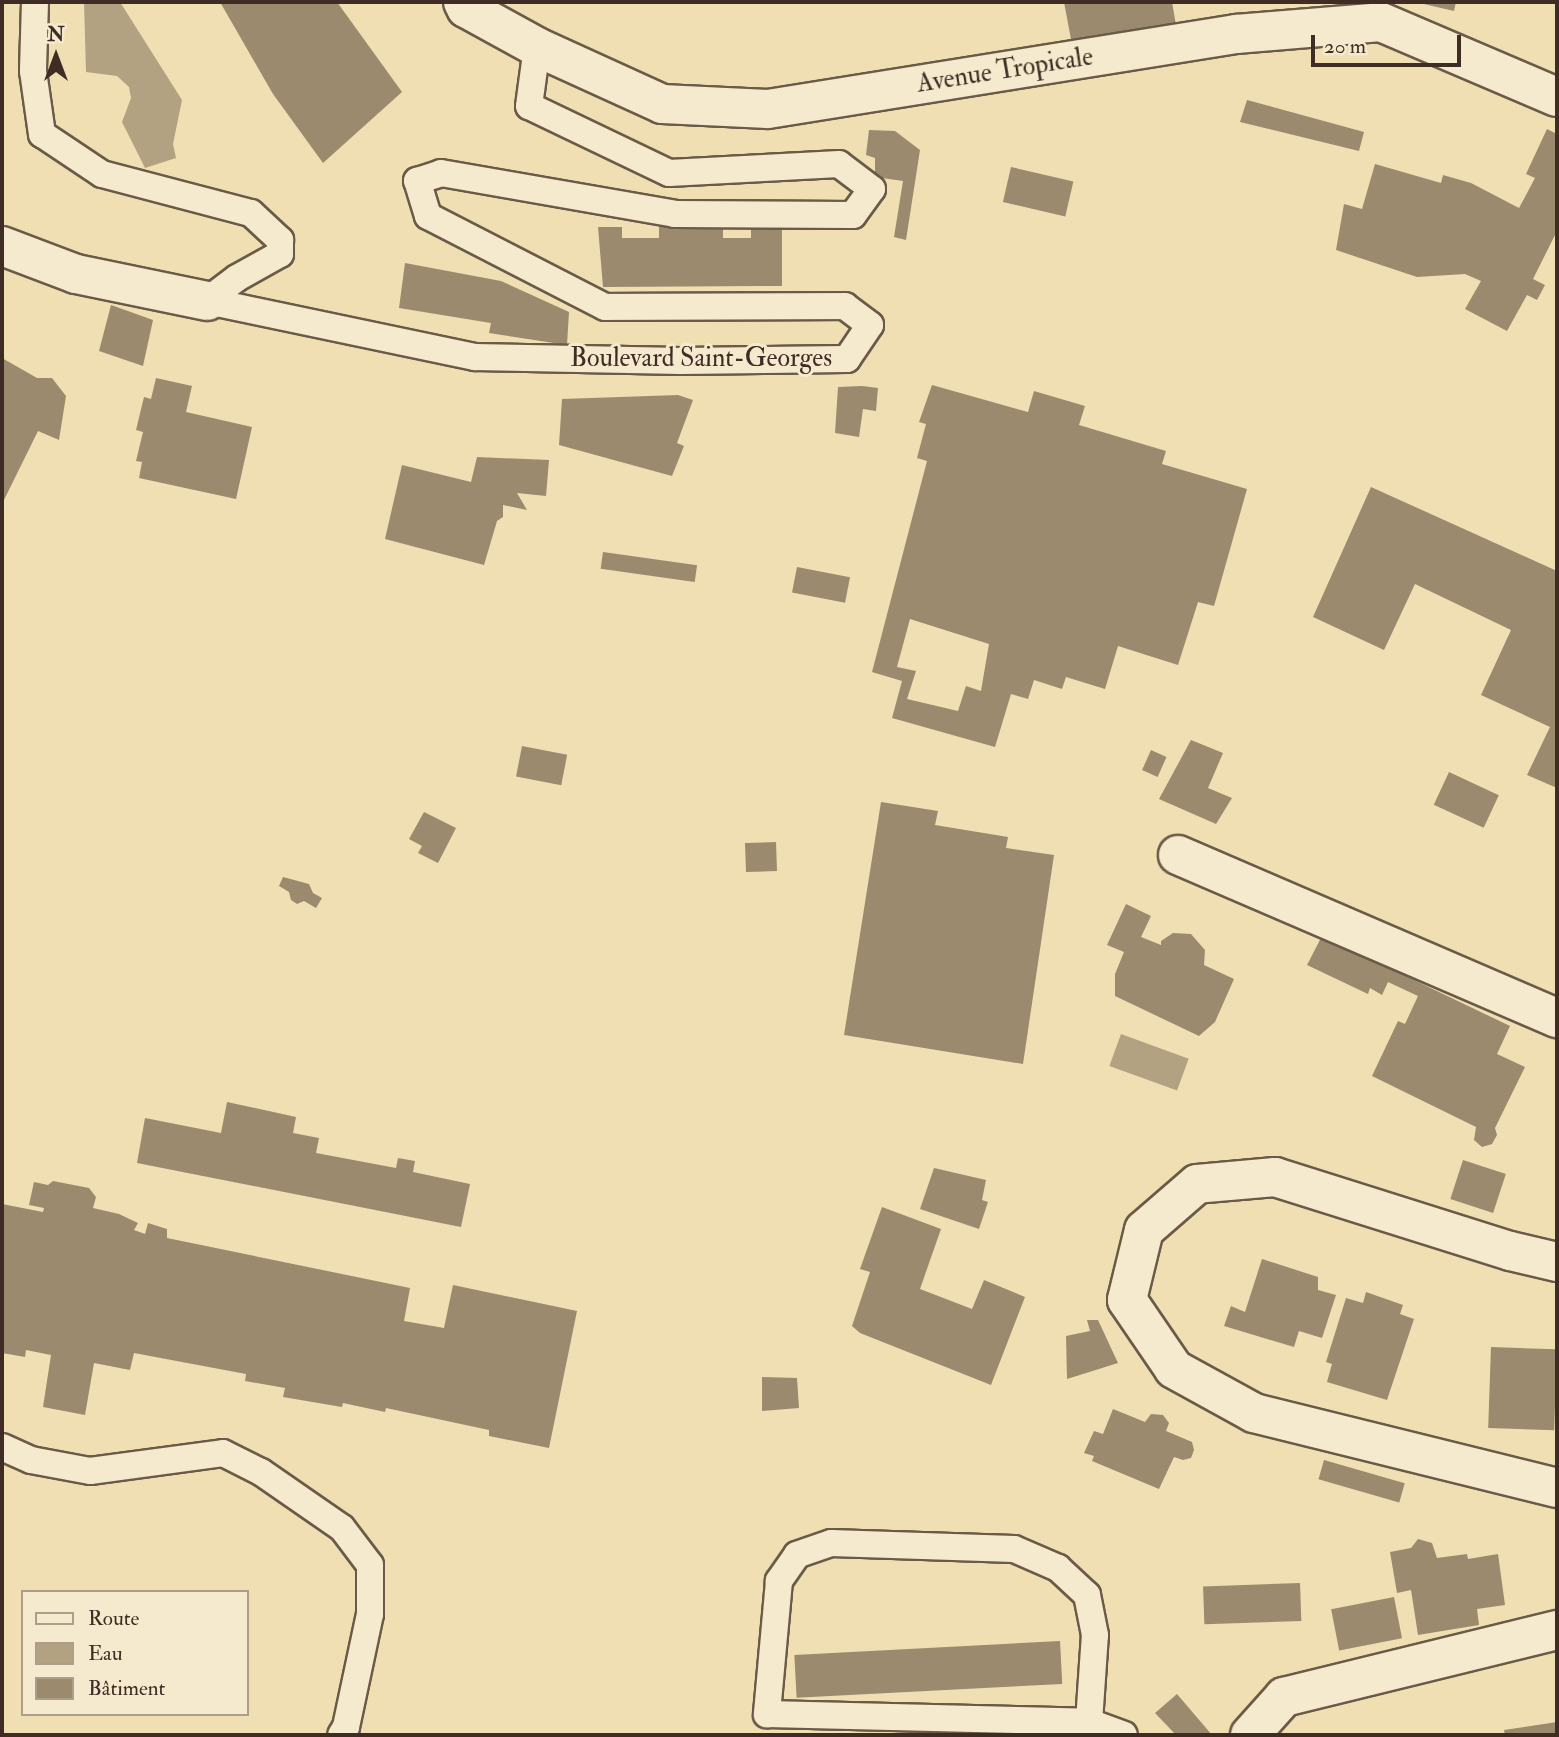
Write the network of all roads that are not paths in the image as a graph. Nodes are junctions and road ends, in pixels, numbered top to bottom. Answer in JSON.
{"nodes":[{"id":1,"x":35,"y":2,"type":"edge"},
{"id":2,"x":463,"y":2,"type":"edge"},
{"id":3,"x":537,"y":47,"type":"junction"},
{"id":4,"x":1557,"y":97,"type":"edge"},
{"id":5,"x":2,"y":246,"type":"edge"},
{"id":6,"x":207,"y":301,"type":"junction"},
{"id":7,"x":1178,"y":855,"type":"dead end"},
{"id":8,"x":1557,"y":1018,"type":"edge"},
{"id":9,"x":1557,"y":1262,"type":"edge"},
{"id":10,"x":2,"y":1447,"type":"edge"},
{"id":11,"x":1557,"y":1488,"type":"edge"},
{"id":12,"x":1557,"y":1630,"type":"edge"},
{"id":13,"x":1089,"y":1723,"type":"junction"},
{"id":14,"x":341,"y":1735,"type":"edge"},
{"id":15,"x":1124,"y":1735,"type":"edge"},
{"id":16,"x":1250,"y":1735,"type":"edge"}],
"edges":[{"from":1,"to":6,"type":"lane"},
{"from":2,"to":3,"type":"street","name":"Avenue Tropicale"},
{"from":3,"to":4,"type":"street","name":"Avenue Tropicale"},
{"from":3,"to":6,"type":"lane","name":"Boulevard Saint-Georges"},
{"from":5,"to":6,"type":"street","name":"Boulevard Saint-Georges"},
{"from":7,"to":8,"type":"street"},
{"from":9,"to":11,"type":"street"},
{"from":10,"to":14,"type":"lane"},
{"from":12,"to":16,"type":"street"},
{"from":13,"to":13,"type":"lane"},
{"from":13,"to":15,"type":"lane"}]}
